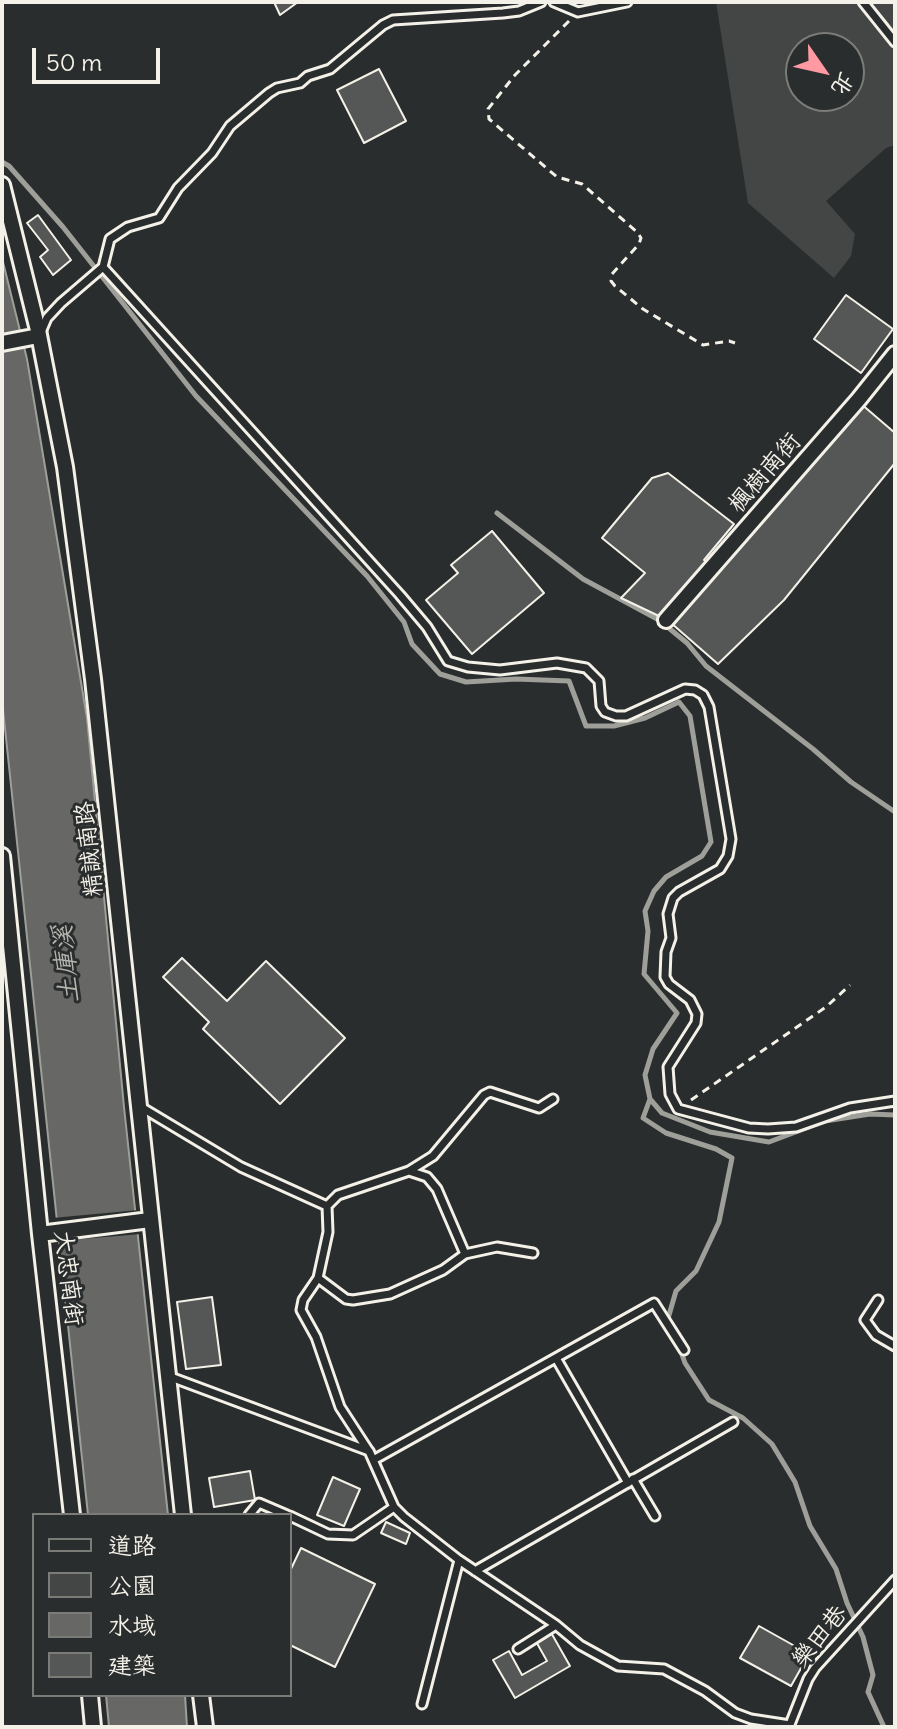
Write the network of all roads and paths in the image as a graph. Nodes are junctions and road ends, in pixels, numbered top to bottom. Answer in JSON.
{"nodes":[{"id":1,"x":541,"y":2,"type":"edge"},
{"id":2,"x":554,"y":2,"type":"edge"},
{"id":3,"x":627,"y":2,"type":"edge"},
{"id":4,"x":863,"y":2,"type":"edge"},
{"id":5,"x":578,"y":12,"type":"junction"},
{"id":6,"x":895,"y":42,"type":"edge"},
{"id":7,"x":2,"y":185,"type":"edge"},
{"id":8,"x":103,"y":267,"type":"junction"},
{"id":9,"x":36,"y":337,"type":"junction"},
{"id":10,"x":2,"y":343,"type":"edge"},
{"id":11,"x":735,"y":343,"type":"dead end"},
{"id":12,"x":895,"y":354,"type":"edge"},
{"id":13,"x":666,"y":620,"type":"dead end"},
{"id":14,"x":2,"y":856,"type":"edge"},
{"id":15,"x":850,"y":985,"type":"dead end"},
{"id":16,"x":553,"y":1099,"type":"dead end"},
{"id":17,"x":895,"y":1101,"type":"edge"},
{"id":18,"x":141,"y":1107,"type":"junction"},
{"id":19,"x":678,"y":1109,"type":"junction"},
{"id":20,"x":409,"y":1171,"type":"junction"},
{"id":21,"x":327,"y":1206,"type":"junction"},
{"id":22,"x":145,"y":1222,"type":"junction"},
{"id":23,"x":47,"y":1233,"type":"junction"},
{"id":24,"x":533,"y":1253,"type":"dead end"},
{"id":25,"x":465,"y":1254,"type":"junction"},
{"id":26,"x":318,"y":1278,"type":"junction"},
{"id":27,"x":878,"y":1300,"type":"dead end"},
{"id":28,"x":895,"y":1346,"type":"edge"},
{"id":29,"x":684,"y":1350,"type":"dead end"},
{"id":30,"x":556,"y":1358,"type":"junction"},
{"id":31,"x":167,"y":1376,"type":"junction"},
{"id":32,"x":733,"y":1422,"type":"dead end"},
{"id":33,"x":369,"y":1451,"type":"junction"},
{"id":34,"x":375,"y":1459,"type":"junction"},
{"id":35,"x":630,"y":1481,"type":"junction"},
{"id":36,"x":394,"y":1507,"type":"junction"},
{"id":37,"x":72,"y":1513,"type":"edge"},
{"id":38,"x":183,"y":1513,"type":"edge"},
{"id":39,"x":251,"y":1513,"type":"edge"},
{"id":40,"x":282,"y":1513,"type":"edge"},
{"id":41,"x":655,"y":1516,"type":"dead end"},
{"id":42,"x":292,"y":1517,"type":"edge"},
{"id":43,"x":459,"y":1560,"type":"junction"},
{"id":44,"x":475,"y":1571,"type":"junction"},
{"id":45,"x":895,"y":1580,"type":"edge"},
{"id":46,"x":556,"y":1625,"type":"junction"},
{"id":47,"x":518,"y":1649,"type":"dead end"},
{"id":48,"x":90,"y":1697,"type":"edge"},
{"id":49,"x":201,"y":1697,"type":"edge"},
{"id":50,"x":422,"y":1704,"type":"dead end"},
{"id":51,"x":789,"y":1726,"type":"edge"},
{"id":52,"x":93,"y":1727,"type":"edge"},
{"id":53,"x":205,"y":1727,"type":"edge"}],
"edges":[{"from":1,"to":8,"type":"lane"},
{"from":2,"to":5,"type":"lane"},
{"from":3,"to":5,"type":"lane"},
{"from":4,"to":6,"type":"lane"},
{"from":5,"to":11,"type":"path"},
{"from":7,"to":9,"type":"street","name":"精誠南路"},
{"from":8,"to":9,"type":"lane"},
{"from":8,"to":19,"type":"lane"},
{"from":9,"to":10,"type":"street"},
{"from":9,"to":18,"type":"street","name":"精誠南路"},
{"from":12,"to":13,"type":"street","name":"楓樹南街"},
{"from":14,"to":23,"type":"street","name":"大忠南街"},
{"from":15,"to":19,"type":"path"},
{"from":16,"to":20,"type":"lane"},
{"from":17,"to":19,"type":"lane"},
{"from":18,"to":21,"type":"lane"},
{"from":18,"to":22,"type":"street","name":"精誠南路"},
{"from":20,"to":21,"type":"lane"},
{"from":20,"to":25,"type":"lane"},
{"from":21,"to":26,"type":"lane"},
{"from":22,"to":23,"type":"street"},
{"from":22,"to":31,"type":"street","name":"精誠南路"},
{"from":23,"to":37,"type":"street","name":"大忠南街"},
{"from":24,"to":25,"type":"lane"},
{"from":25,"to":26,"type":"lane"},
{"from":26,"to":33,"type":"lane"},
{"from":27,"to":28,"type":"lane"},
{"from":29,"to":30,"type":"lane"},
{"from":30,"to":34,"type":"lane"},
{"from":30,"to":35,"type":"lane"},
{"from":31,"to":33,"type":"lane"},
{"from":31,"to":38,"type":"street","name":"精誠南路"},
{"from":32,"to":35,"type":"lane"},
{"from":33,"to":34,"type":"lane"},
{"from":34,"to":36,"type":"lane"},
{"from":35,"to":41,"type":"lane"},
{"from":35,"to":44,"type":"lane"},
{"from":36,"to":42,"type":"lane"},
{"from":36,"to":43,"type":"lane"},
{"from":39,"to":40,"type":"lane"},
{"from":43,"to":44,"type":"lane"},
{"from":43,"to":50,"type":"lane"},
{"from":44,"to":46,"type":"lane"},
{"from":45,"to":51,"type":"lane","name":"樂田巷"},
{"from":46,"to":47,"type":"lane"},
{"from":46,"to":51,"type":"lane"},
{"from":48,"to":52,"type":"street"},
{"from":49,"to":53,"type":"street"}]}
